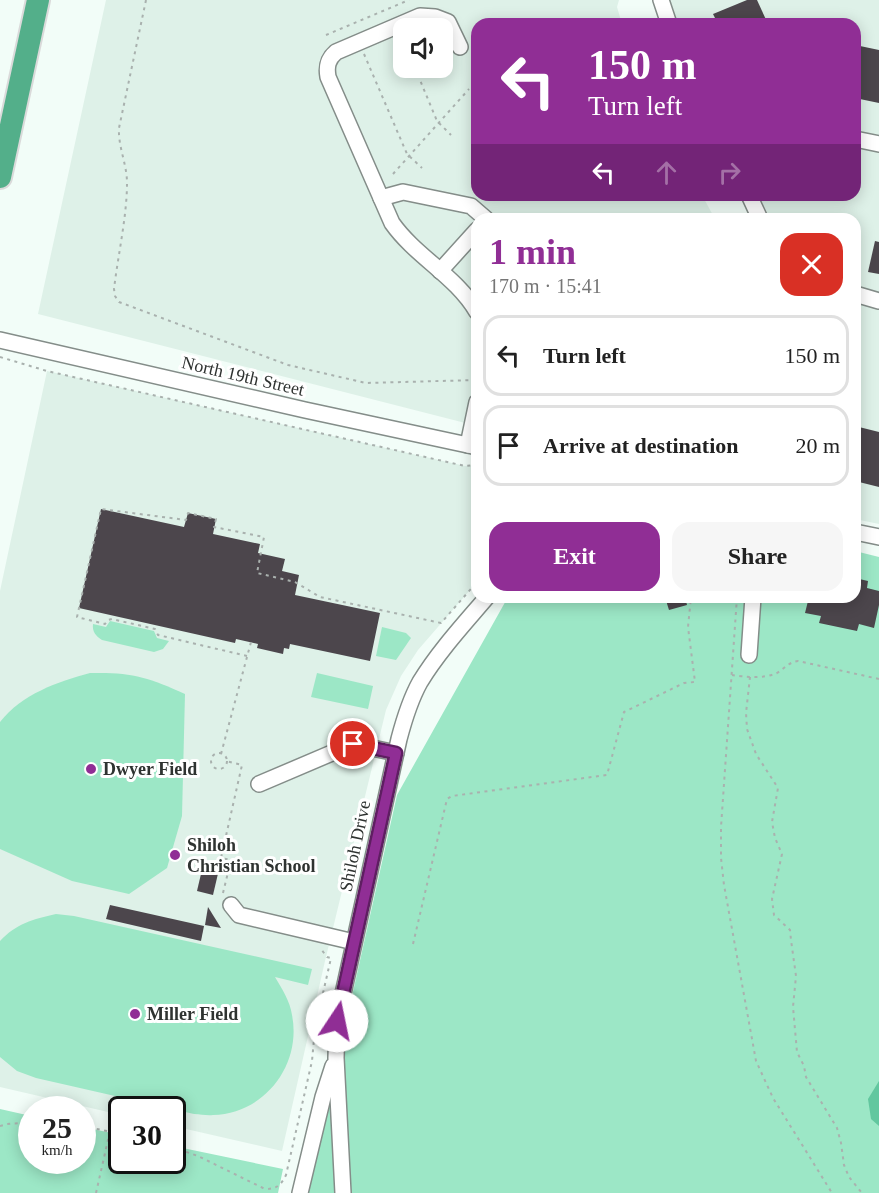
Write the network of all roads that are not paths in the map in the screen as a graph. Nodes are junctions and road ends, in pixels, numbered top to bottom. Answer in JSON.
{"nodes":[{"id":1,"x":38,"y":0,"type":"edge"},
{"id":2,"x":662,"y":0,"type":"edge"},
{"id":3,"x":667,"y":18,"type":"edge"},
{"id":4,"x":460,"y":46,"type":"dead end"},
{"id":5,"x":861,"y":140,"type":"edge"},
{"id":6,"x":879,"y":144,"type":"edge"},
{"id":7,"x":0,"y":177,"type":"edge"},
{"id":8,"x":381,"y":198,"type":"junction"},
{"id":9,"x":479,"y":213,"type":"edge"},
{"id":10,"x":471,"y":237,"type":"edge"},
{"id":11,"x":440,"y":271,"type":"junction"},
{"id":12,"x":861,"y":296,"type":"edge"},
{"id":13,"x":879,"y":301,"type":"edge"},
{"id":14,"x":471,"y":303,"type":"edge"},
{"id":15,"x":3,"y":341,"type":"edge"},
{"id":16,"x":471,"y":446,"type":"edge"},
{"id":17,"x":861,"y":533,"type":"edge"},
{"id":18,"x":879,"y":537,"type":"edge"},
{"id":19,"x":482,"y":603,"type":"edge"},
{"id":20,"x":753,"y":603,"type":"edge"},
{"id":21,"x":749,"y":656,"type":"dead end"},
{"id":22,"x":396,"y":753,"type":"junction"},
{"id":23,"x":258,"y":784,"type":"dead end"},
{"id":24,"x":227,"y":899,"type":"road end"},
{"id":25,"x":354,"y":942,"type":"junction"},
{"id":26,"x":336,"y":1058,"type":"junction"},
{"id":27,"x":300,"y":1193,"type":"edge"},
{"id":28,"x":343,"y":1193,"type":"edge"}],
"edges":[{"from":1,"to":7,"type":"highway"},
{"from":2,"to":3,"type":"street"},
{"from":4,"to":8,"type":"street"},
{"from":5,"to":6,"type":"street"},
{"from":8,"to":9,"type":"street"},
{"from":8,"to":11,"type":"street"},
{"from":10,"to":11,"type":"street"},
{"from":11,"to":14,"type":"street"},
{"from":12,"to":13,"type":"street"},
{"from":15,"to":16,"type":"street","name":"North 19th Street"},
{"from":17,"to":18,"type":"street"},
{"from":19,"to":22,"type":"street","name":"Shiloh Drive"},
{"from":20,"to":21,"type":"street"},
{"from":22,"to":23,"type":"street"},
{"from":22,"to":25,"type":"street","name":"Shiloh Drive"},
{"from":24,"to":25,"type":"street"},
{"from":25,"to":26,"type":"street","name":"Shiloh Drive"},
{"from":26,"to":27,"type":"street","name":"Shiloh Drive"},
{"from":26,"to":28,"type":"street","name":"Shiloh Drive"}]}
